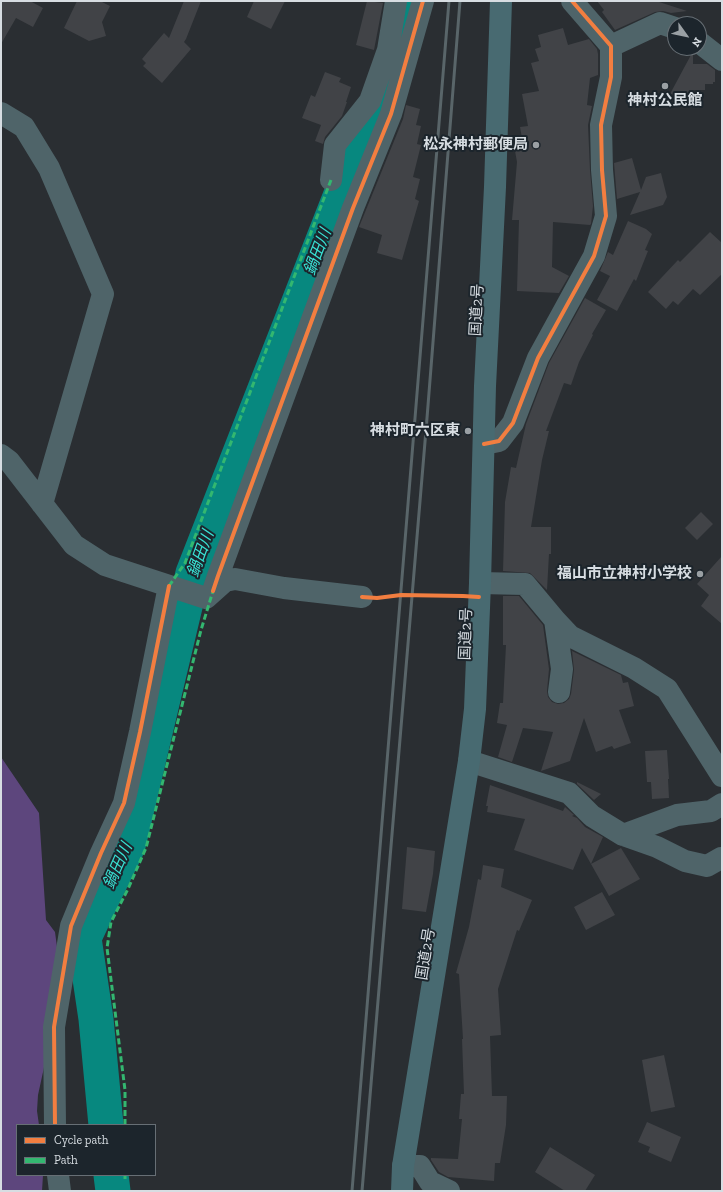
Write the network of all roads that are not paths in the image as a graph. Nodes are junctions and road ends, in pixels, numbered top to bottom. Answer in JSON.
{"nodes":[{"id":1,"x":396,"y":1,"type":"edge"},
{"id":2,"x":423,"y":1,"type":"edge"},
{"id":3,"x":501,"y":1,"type":"edge"},
{"id":4,"x":572,"y":1,"type":"edge"},
{"id":5,"x":667,"y":25,"type":"edge"},
{"id":6,"x":611,"y":46,"type":"junction"},
{"id":7,"x":707,"y":48,"type":"edge"},
{"id":8,"x":722,"y":60,"type":"edge"},
{"id":9,"x":1,"y":113,"type":"edge"},
{"id":10,"x":330,"y":180,"type":"dead end"},
{"id":11,"x":484,"y":444,"type":"junction"},
{"id":12,"x":1,"y":455,"type":"edge"},
{"id":13,"x":42,"y":504,"type":"junction"},
{"id":14,"x":480,"y":582,"type":"junction"},
{"id":15,"x":172,"y":587,"type":"junction"},
{"id":16,"x":210,"y":595,"type":"junction"},
{"id":17,"x":362,"y":597,"type":"dead end"},
{"id":18,"x":555,"y":620,"type":"junction"},
{"id":19,"x":559,"y":692,"type":"dead end"},
{"id":20,"x":469,"y":761,"type":"junction"},
{"id":21,"x":722,"y":776,"type":"edge"},
{"id":22,"x":722,"y":804,"type":"edge"},
{"id":23,"x":624,"y":835,"type":"junction"},
{"id":24,"x":721,"y":858,"type":"dead end"},
{"id":25,"x":56,"y":1124,"type":"edge"},
{"id":26,"x":403,"y":1166,"type":"junction"},
{"id":27,"x":58,"y":1176,"type":"edge"},
{"id":28,"x":60,"y":1191,"type":"edge"},
{"id":29,"x":402,"y":1191,"type":"edge"},
{"id":30,"x":449,"y":1191,"type":"edge"}],
"edges":[{"from":1,"to":10,"type":"street"},
{"from":2,"to":16,"type":"street"},
{"from":3,"to":11,"type":"highway","name":"国道2号"},
{"from":4,"to":6,"type":"street"},
{"from":5,"to":6,"type":"street"},
{"from":6,"to":11,"type":"street"},
{"from":7,"to":8,"type":"street"},
{"from":9,"to":13,"type":"street"},
{"from":11,"to":14,"type":"highway","name":"国道2号"},
{"from":12,"to":13,"type":"street"},
{"from":13,"to":15,"type":"street"},
{"from":14,"to":18,"type":"street"},
{"from":14,"to":20,"type":"highway","name":"国道2号"},
{"from":15,"to":16,"type":"street"},
{"from":15,"to":25,"type":"street"},
{"from":16,"to":17,"type":"street"},
{"from":18,"to":19,"type":"street"},
{"from":18,"to":21,"type":"street"},
{"from":20,"to":23,"type":"street"},
{"from":20,"to":26,"type":"highway","name":"国道2号"},
{"from":22,"to":23,"type":"street"},
{"from":23,"to":24,"type":"street"},
{"from":26,"to":29,"type":"highway","name":"国道2号"},
{"from":26,"to":30,"type":"street"},
{"from":27,"to":28,"type":"street"}]}
